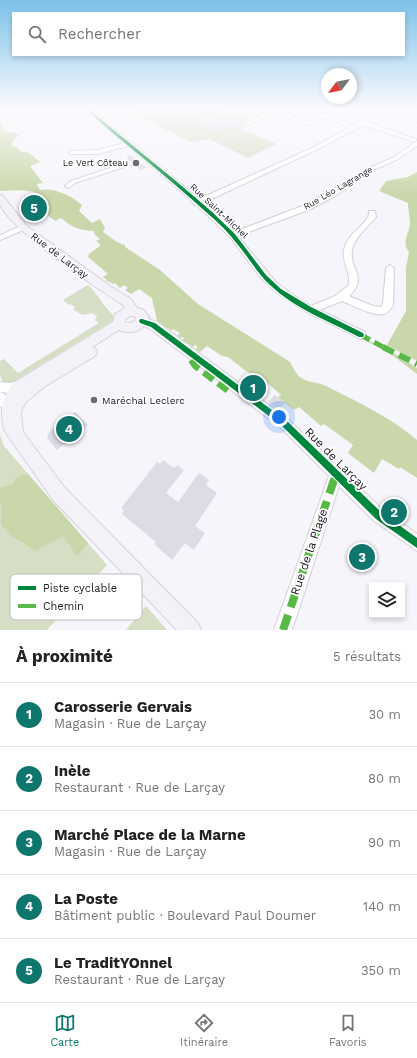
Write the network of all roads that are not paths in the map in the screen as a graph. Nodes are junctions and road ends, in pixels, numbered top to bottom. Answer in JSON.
{"nodes":[{"id":1,"x":120,"y":137,"type":"edge"},
{"id":2,"x":336,"y":137,"type":"edge"},
{"id":3,"x":415,"y":141,"type":"edge"},
{"id":4,"x":128,"y":144,"type":"junction"},
{"id":5,"x":72,"y":153,"type":"dead end"},
{"id":6,"x":131,"y":163,"type":"tunnel mouth"},
{"id":7,"x":69,"y":186,"type":"dead end"},
{"id":8,"x":0,"y":198,"type":"edge"},
{"id":9,"x":197,"y":203,"type":"junction"},
{"id":10,"x":372,"y":213,"type":"dead end"},
{"id":11,"x":24,"y":228,"type":"junction"},
{"id":12,"x":233,"y":235,"type":"junction"},
{"id":13,"x":0,"y":238,"type":"edge"},
{"id":14,"x":390,"y":268,"type":"dead end"},
{"id":15,"x":342,"y":297,"type":"junction"},
{"id":16,"x":311,"y":310,"type":"junction"},
{"id":17,"x":125,"y":319,"type":"junction"},
{"id":18,"x":142,"y":321,"type":"junction"},
{"id":19,"x":361,"y":335,"type":"dead end"},
{"id":20,"x":20,"y":386,"type":"junction"},
{"id":21,"x":0,"y":387,"type":"edge"},
{"id":22,"x":3,"y":400,"type":"edge"},
{"id":23,"x":18,"y":435,"type":"junction"},
{"id":24,"x":336,"y":474,"type":"junction"},
{"id":25,"x":417,"y":543,"type":"edge"},
{"id":26,"x":136,"y":574,"type":"edge"},
{"id":27,"x":142,"y":580,"type":"edge"},
{"id":28,"x":190,"y":630,"type":"edge"},
{"id":29,"x":283,"y":630,"type":"edge"}],
"edges":[{"from":1,"to":4,"type":"street","name":"Rue Saint-Michel"},
{"from":2,"to":9,"type":"street"},
{"from":3,"to":12,"type":"street","name":"Rue Léo Lagrange"},
{"from":4,"to":5,"type":"street"},
{"from":4,"to":9,"type":"street","name":"Rue Saint-Michel"},
{"from":6,"to":7,"type":"street"},
{"from":8,"to":11,"type":"main road","name":"Rue de Larçay"},
{"from":9,"to":12,"type":"street","name":"Rue Saint-Michel"},
{"from":10,"to":15,"type":"street"},
{"from":11,"to":13,"type":"street"},
{"from":11,"to":17,"type":"main road","name":"Rue de Larçay"},
{"from":12,"to":16,"type":"street","name":"Rue Saint-Michel"},
{"from":14,"to":15,"type":"street"},
{"from":15,"to":16,"type":"street"},
{"from":16,"to":19,"type":"street","name":"Rue Saint-Michel"},
{"from":17,"to":18,"type":"main road"},
{"from":17,"to":18,"type":"main road","name":"Rue de Larçay"},
{"from":17,"to":20,"type":"main road"},
{"from":17,"to":23,"type":"main road"},
{"from":18,"to":24,"type":"street","name":"Rue de Larçay"},
{"from":20,"to":21,"type":"street"},
{"from":20,"to":22,"type":"main road"},
{"from":22,"to":23,"type":"main road"},
{"from":23,"to":26,"type":"main road"},
{"from":24,"to":25,"type":"street","name":"Rue de Larçay"},
{"from":24,"to":29,"type":"street","name":"Rue de la Plage"},
{"from":27,"to":28,"type":"main road"}]}
